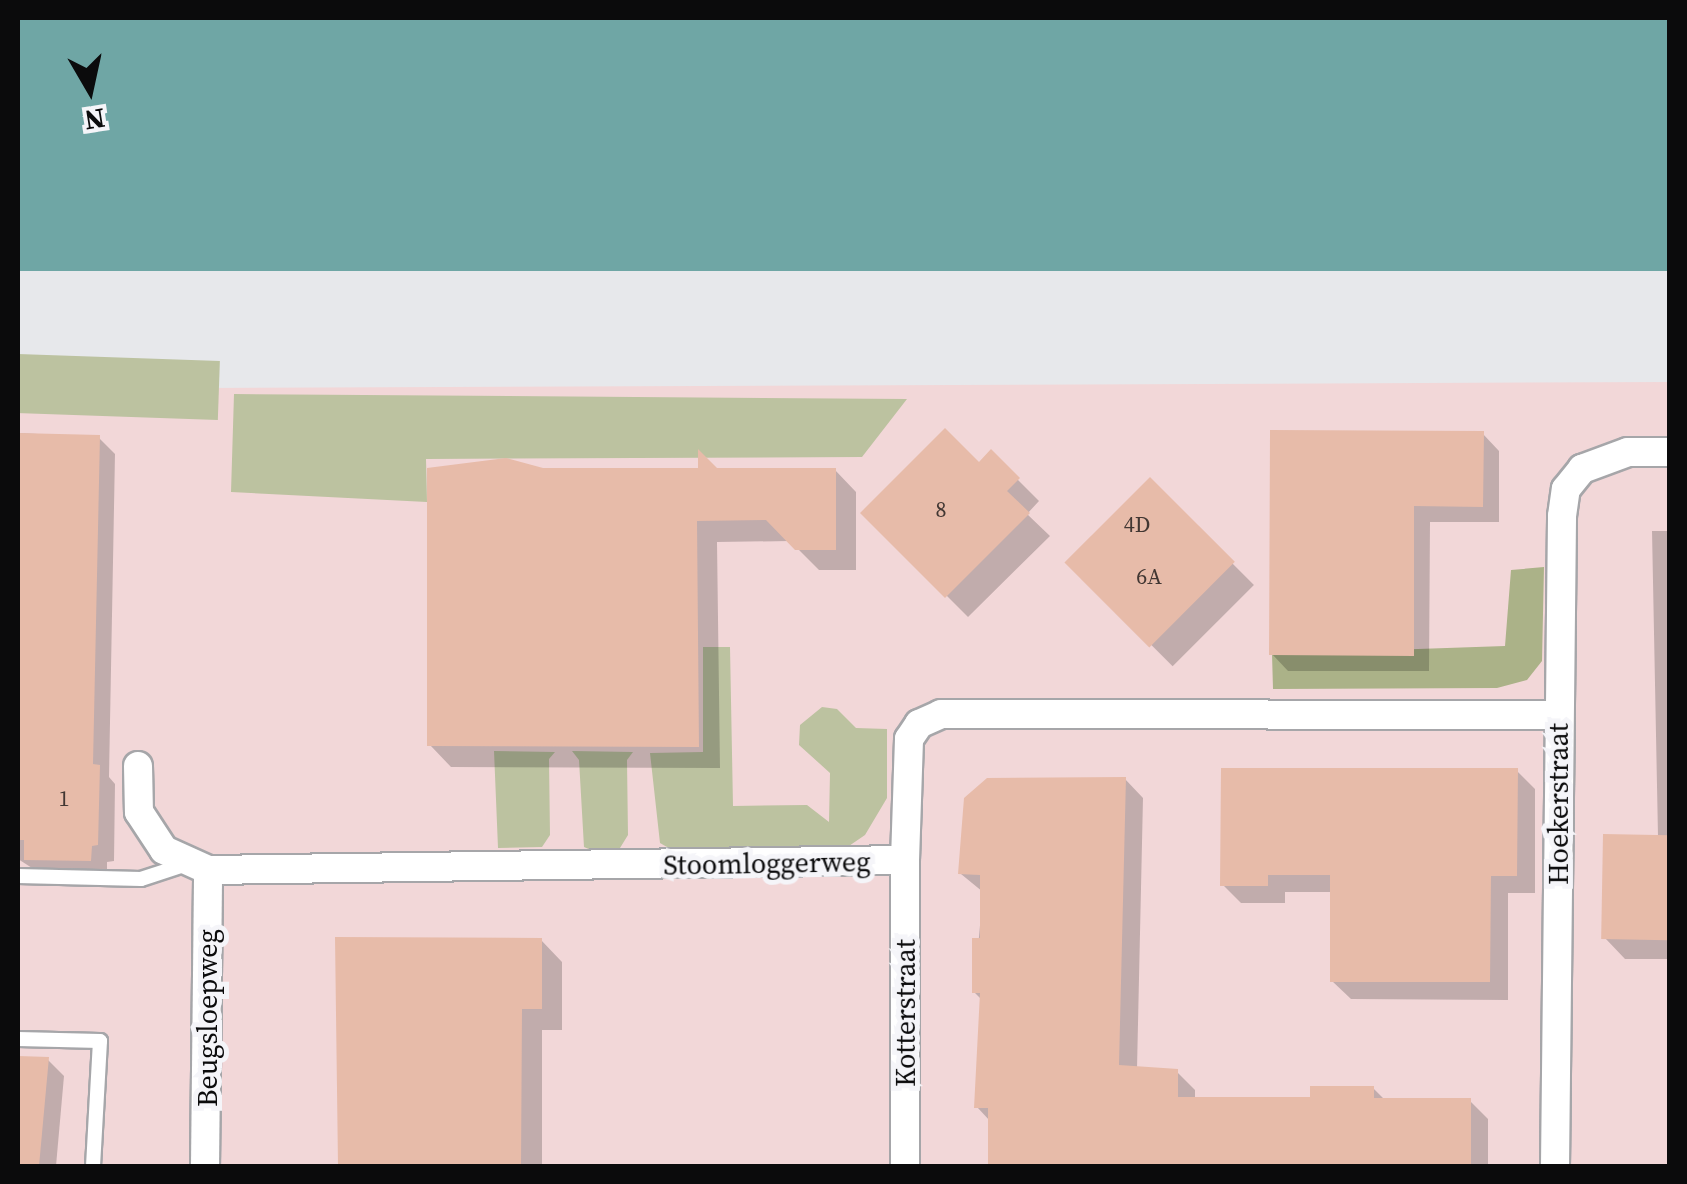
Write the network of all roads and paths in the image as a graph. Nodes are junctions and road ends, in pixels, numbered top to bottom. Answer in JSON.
{"nodes":[{"id":1,"x":1670,"y":452,"type":"edge"},
{"id":2,"x":1558,"y":715,"type":"junction"},
{"id":3,"x":138,"y":766,"type":"dead end"},
{"id":4,"x":905,"y":860,"type":"junction"},
{"id":5,"x":199,"y":866,"type":"junction"},
{"id":6,"x":18,"y":876,"type":"edge"},
{"id":7,"x":18,"y":1040,"type":"edge"},
{"id":8,"x":94,"y":1166,"type":"edge"},
{"id":9,"x":205,"y":1166,"type":"edge"},
{"id":10,"x":905,"y":1166,"type":"edge"},
{"id":11,"x":1556,"y":1166,"type":"edge"}],
"edges":[{"from":1,"to":2,"type":"street","name":"Hoekerstraat"},
{"from":2,"to":4,"type":"street","name":"Stoomloggerweg"},
{"from":2,"to":11,"type":"street","name":"Hoekerstraat"},
{"from":3,"to":5,"type":"street"},
{"from":4,"to":5,"type":"street","name":"Stoomloggerweg"},
{"from":4,"to":10,"type":"street","name":"Kotterstraat"},
{"from":5,"to":6,"type":"lane"},
{"from":5,"to":9,"type":"street","name":"Beugsloepweg"},
{"from":7,"to":8,"type":"lane"}]}
